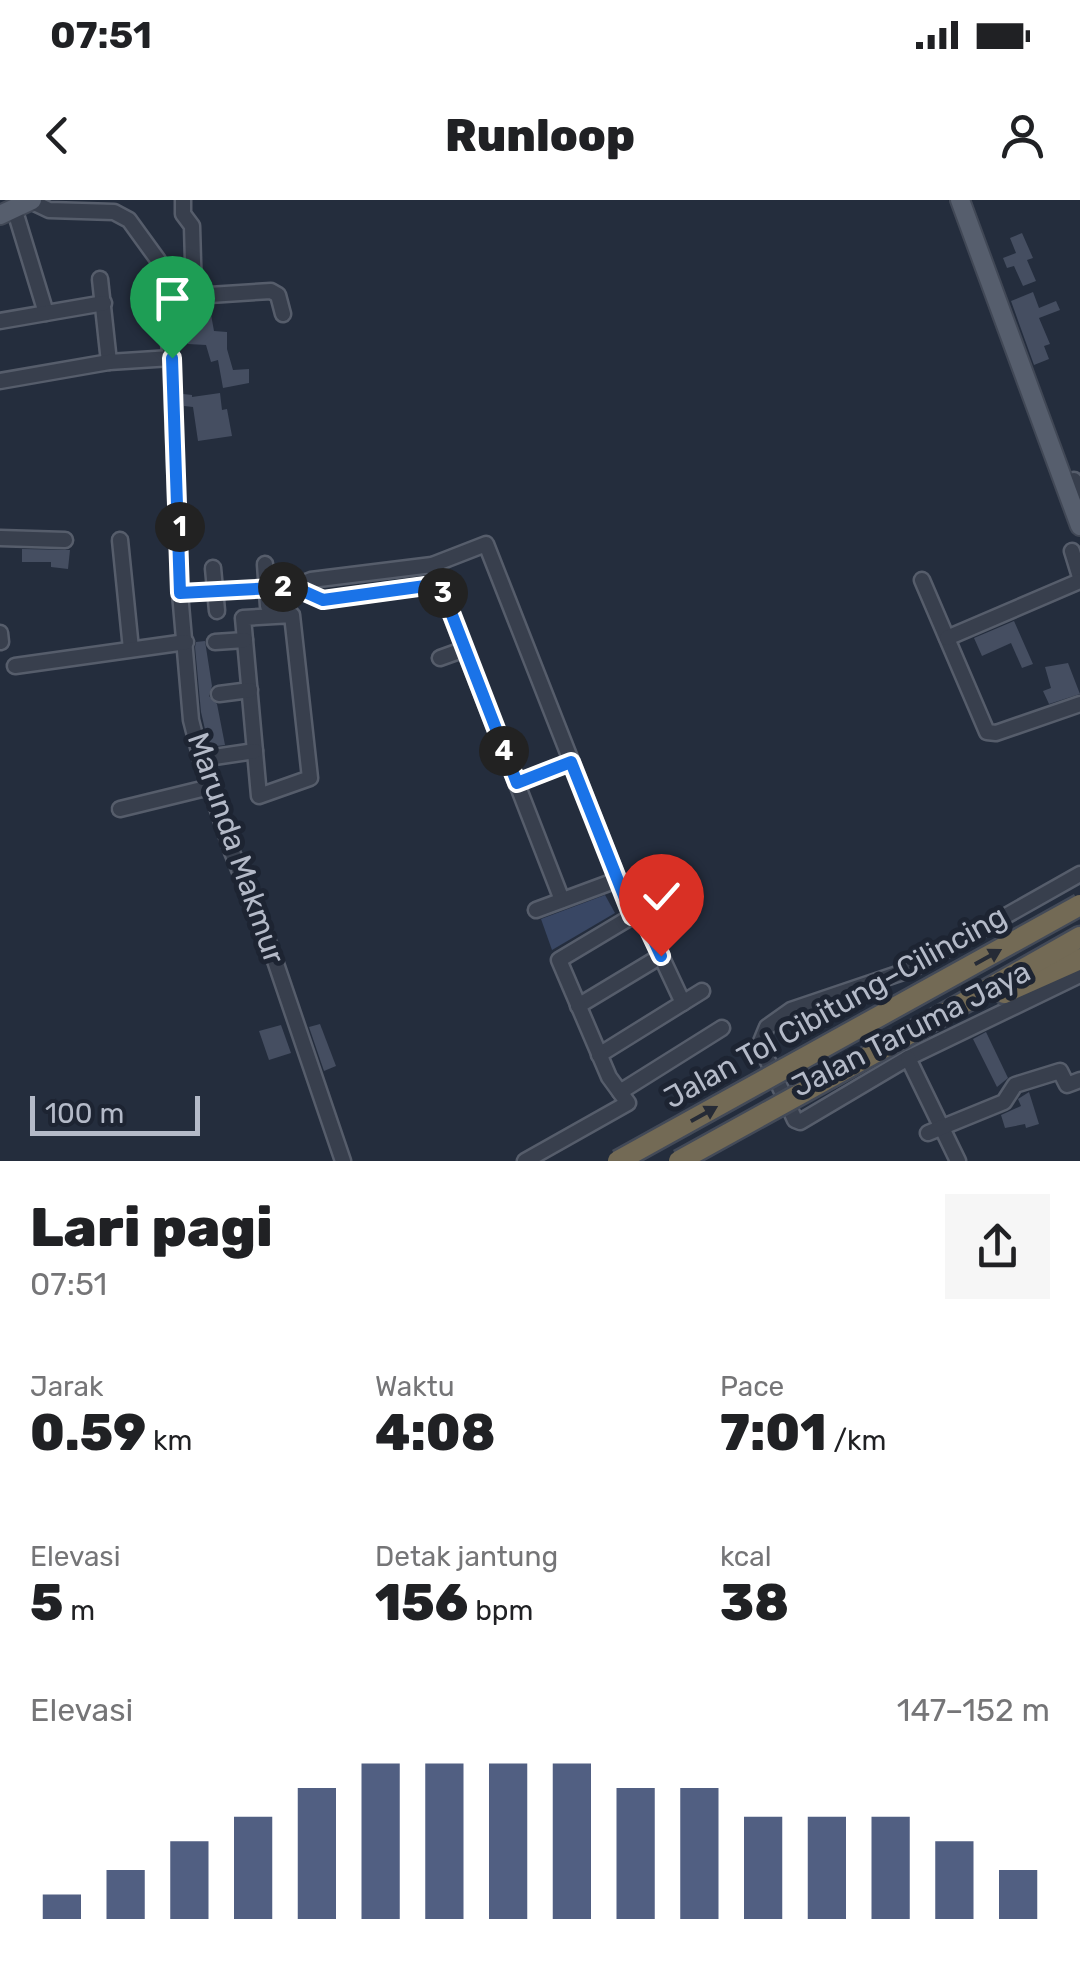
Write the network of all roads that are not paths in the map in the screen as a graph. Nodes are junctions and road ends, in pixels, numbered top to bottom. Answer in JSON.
{"nodes":[{"id":1,"x":182,"y":200,"type":"edge"},
{"id":2,"x":960,"y":200,"type":"edge"},
{"id":3,"x":19,"y":206,"type":"edge"},
{"id":4,"x":100,"y":279,"type":"dead end"},
{"id":5,"x":164,"y":294,"type":"junction"},
{"id":6,"x":194,"y":296,"type":"junction"},
{"id":7,"x":104,"y":303,"type":"junction"},
{"id":8,"x":46,"y":313,"type":"junction"},
{"id":9,"x":283,"y":314,"type":"dead end"},
{"id":10,"x":0,"y":322,"type":"edge"},
{"id":11,"x":172,"y":358,"type":"junction"},
{"id":12,"x":109,"y":362,"type":"junction"},
{"id":13,"x":0,"y":381,"type":"edge"},
{"id":14,"x":1074,"y":487,"type":"edge"},
{"id":15,"x":1080,"y":526,"type":"edge"},
{"id":16,"x":0,"y":538,"type":"edge"},
{"id":17,"x":64,"y":540,"type":"dead end"},
{"id":18,"x":120,"y":540,"type":"dead end"},
{"id":19,"x":1072,"y":551,"type":"dead end"},
{"id":20,"x":265,"y":564,"type":"dead end"},
{"id":21,"x":432,"y":566,"type":"junction"},
{"id":22,"x":213,"y":568,"type":"dead end"},
{"id":23,"x":1080,"y":579,"type":"edge"},
{"id":24,"x":922,"y":580,"type":"dead end"},
{"id":25,"x":440,"y":584,"type":"junction"},
{"id":26,"x":294,"y":587,"type":"junction"},
{"id":27,"x":267,"y":588,"type":"junction"},
{"id":28,"x":215,"y":591,"type":"junction"},
{"id":29,"x":180,"y":593,"type":"junction"},
{"id":30,"x":268,"y":606,"type":"dead end"},
{"id":31,"x":216,"y":610,"type":"dead end"},
{"id":32,"x":946,"y":638,"type":"junction"},
{"id":33,"x":245,"y":640,"type":"junction"},
{"id":34,"x":186,"y":642,"type":"junction"},
{"id":35,"x":215,"y":642,"type":"dead end"},
{"id":36,"x":131,"y":649,"type":"junction"},
{"id":37,"x":465,"y":649,"type":"junction"},
{"id":38,"x":440,"y":658,"type":"dead end"},
{"id":39,"x":15,"y":666,"type":"dead end"},
{"id":40,"x":250,"y":690,"type":"junction"},
{"id":41,"x":219,"y":694,"type":"dead end"},
{"id":42,"x":1080,"y":704,"type":"edge"},
{"id":43,"x":255,"y":751,"type":"junction"},
{"id":44,"x":200,"y":760,"type":"junction"},
{"id":45,"x":571,"y":762,"type":"junction"},
{"id":46,"x":517,"y":783,"type":"junction"},
{"id":47,"x":210,"y":787,"type":"junction"},
{"id":48,"x":120,"y":809,"type":"dead end"},
{"id":49,"x":1080,"y":874,"type":"edge"},
{"id":50,"x":618,"y":880,"type":"junction"},
{"id":51,"x":661,"y":898,"type":"dead end"},
{"id":52,"x":562,"y":900,"type":"junction"},
{"id":53,"x":1080,"y":905,"type":"edge"},
{"id":54,"x":536,"y":910,"type":"dead end"},
{"id":55,"x":636,"y":914,"type":"junction"},
{"id":56,"x":1080,"y":937,"type":"edge"},
{"id":57,"x":661,"y":956,"type":"junction"},
{"id":58,"x":1080,"y":959,"type":"edge"},
{"id":59,"x":1080,"y":975,"type":"edge"},
{"id":60,"x":702,"y":991,"type":"dead end"},
{"id":61,"x":683,"y":1003,"type":"junction"},
{"id":62,"x":578,"y":1006,"type":"junction"},
{"id":63,"x":722,"y":1028,"type":"dead end"},
{"id":64,"x":905,"y":1036,"type":"junction"},
{"id":65,"x":600,"y":1055,"type":"junction"},
{"id":66,"x":908,"y":1058,"type":"junction"},
{"id":67,"x":1080,"y":1080,"type":"edge"},
{"id":68,"x":620,"y":1092,"type":"junction"},
{"id":69,"x":935,"y":1130,"type":"junction"},
{"id":70,"x":343,"y":1161,"type":"edge"},
{"id":71,"x":525,"y":1161,"type":"edge"},
{"id":72,"x":618,"y":1161,"type":"edge"},
{"id":73,"x":679,"y":1161,"type":"edge"},
{"id":74,"x":958,"y":1161,"type":"edge"}],
"edges":[{"from":1,"to":6,"type":"street"},
{"from":2,"to":14,"type":"main road"},
{"from":3,"to":5,"type":"street","name":"Marunda Makmur"},
{"from":3,"to":8,"type":"street"},
{"from":4,"to":7,"type":"street"},
{"from":5,"to":6,"type":"street"},
{"from":5,"to":11,"type":"street","name":"Marunda Makmur"},
{"from":6,"to":9,"type":"street"},
{"from":7,"to":8,"type":"street"},
{"from":7,"to":12,"type":"street"},
{"from":8,"to":10,"type":"street"},
{"from":11,"to":12,"type":"street"},
{"from":11,"to":29,"type":"street","name":"Marunda Makmur"},
{"from":12,"to":13,"type":"street"},
{"from":14,"to":15,"type":"main road"},
{"from":16,"to":17,"type":"street"},
{"from":18,"to":36,"type":"street"},
{"from":19,"to":23,"type":"street"},
{"from":20,"to":27,"type":"street"},
{"from":21,"to":25,"type":"street"},
{"from":21,"to":26,"type":"street"},
{"from":21,"to":45,"type":"street"},
{"from":22,"to":28,"type":"street"},
{"from":23,"to":32,"type":"street"},
{"from":24,"to":32,"type":"street"},
{"from":25,"to":26,"type":"street"},
{"from":25,"to":37,"type":"street"},
{"from":26,"to":27,"type":"street"},
{"from":27,"to":28,"type":"street"},
{"from":27,"to":30,"type":"street"},
{"from":28,"to":29,"type":"street"},
{"from":28,"to":31,"type":"street"},
{"from":29,"to":34,"type":"street","name":"Marunda Makmur"},
{"from":32,"to":42,"type":"street"},
{"from":33,"to":35,"type":"street"},
{"from":33,"to":40,"type":"street"},
{"from":33,"to":43,"type":"street"},
{"from":34,"to":36,"type":"street"},
{"from":34,"to":44,"type":"street","name":"Marunda Makmur"},
{"from":36,"to":39,"type":"street"},
{"from":37,"to":38,"type":"street"},
{"from":37,"to":46,"type":"street"},
{"from":40,"to":41,"type":"street"},
{"from":40,"to":43,"type":"street"},
{"from":43,"to":44,"type":"street"},
{"from":44,"to":47,"type":"street","name":"Marunda Makmur"},
{"from":45,"to":46,"type":"street"},
{"from":45,"to":50,"type":"street"},
{"from":46,"to":52,"type":"street"},
{"from":47,"to":48,"type":"street"},
{"from":47,"to":70,"type":"street","name":"Marunda Makmur"},
{"from":49,"to":66,"type":"street","name":"Jalan Taruma Jaya"},
{"from":50,"to":52,"type":"street"},
{"from":50,"to":55,"type":"street"},
{"from":51,"to":55,"type":"street"},
{"from":52,"to":54,"type":"street"},
{"from":72,"to":53,"type":"highway","name":"Jalan Tol Cibitung–Cilincing","one_way":true,"bridge":true},
{"from":55,"to":57,"type":"street"},
{"from":55,"to":62,"type":"street"},
{"from":56,"to":64,"type":"highway","name":"Jalan Tol Cibitung–Cilincing"},
{"from":57,"to":61,"type":"street"},
{"from":57,"to":62,"type":"street"},
{"from":58,"to":64,"type":"highway"},
{"from":59,"to":66,"type":"street","name":"Jalan Taruma Jaya"},
{"from":60,"to":61,"type":"street"},
{"from":61,"to":65,"type":"street"},
{"from":62,"to":65,"type":"street"},
{"from":63,"to":68,"type":"street"},
{"from":64,"to":73,"type":"highway","name":"Jalan Tol Cibitung–Cilincing","bridge":true},
{"from":65,"to":68,"type":"street"},
{"from":66,"to":69,"type":"street"},
{"from":67,"to":69,"type":"street"},
{"from":68,"to":71,"type":"street"},
{"from":69,"to":74,"type":"street"}]}
